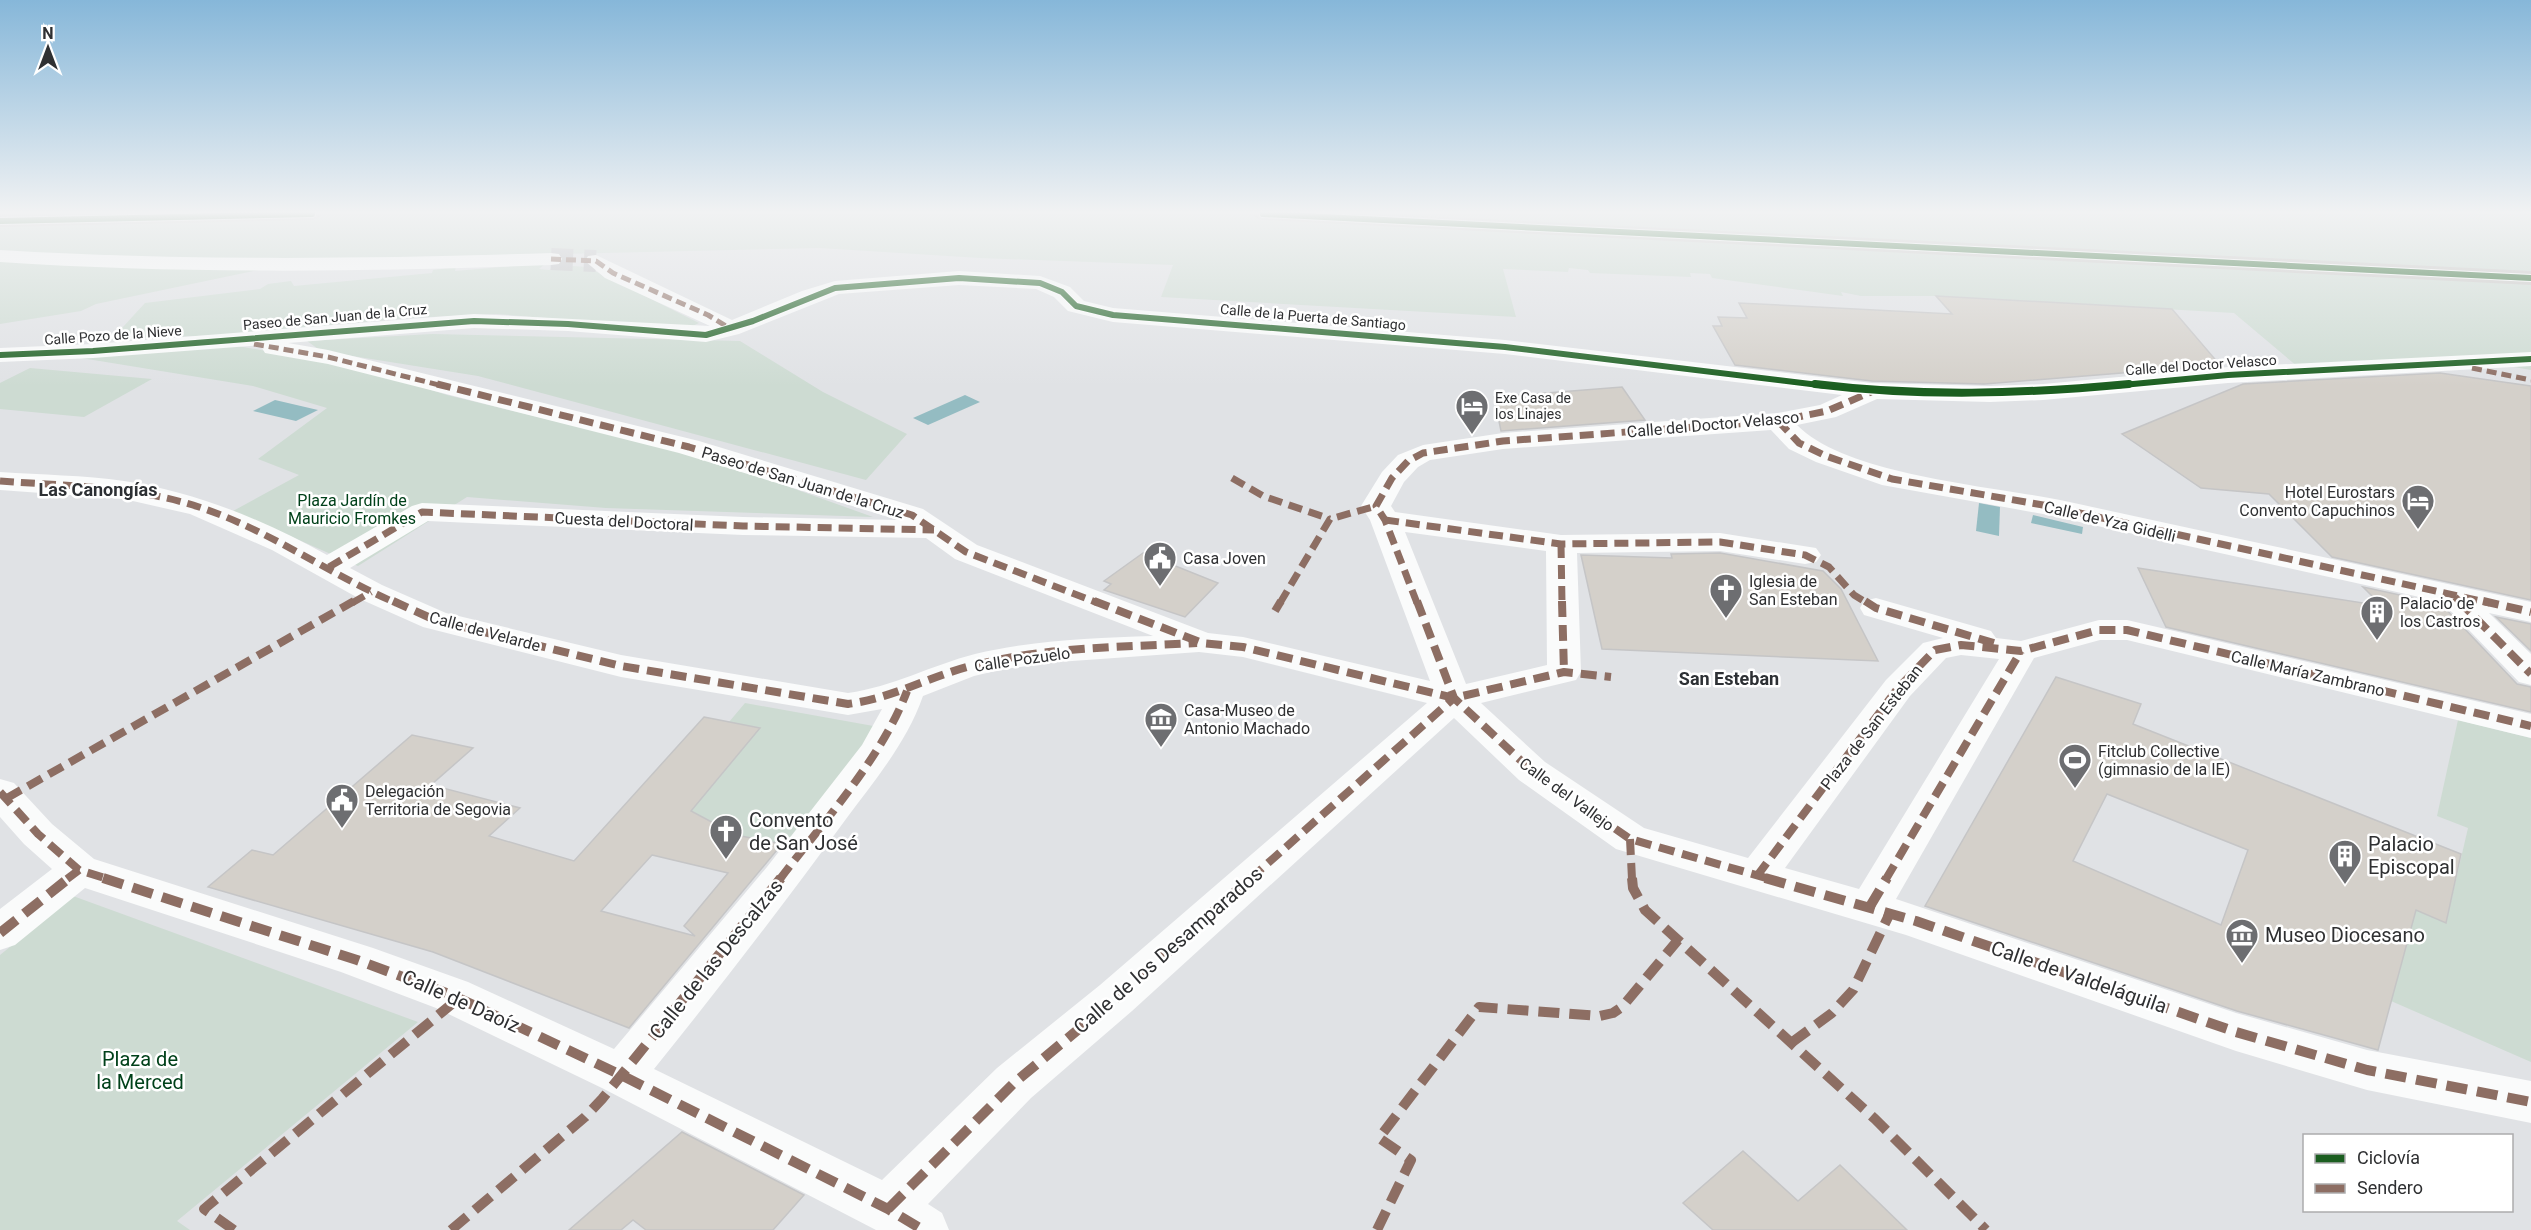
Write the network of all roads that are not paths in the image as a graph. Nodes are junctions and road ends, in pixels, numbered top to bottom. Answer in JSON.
{"nodes":[{"id":1,"x":614,"y":271,"type":"tunnel mouth"},
{"id":2,"x":2400,"y":271,"type":"edge"},
{"id":3,"x":2531,"y":278,"type":"edge"},
{"id":4,"x":731,"y":329,"type":"junction"},
{"id":5,"x":228,"y":339,"type":"junction"},
{"id":6,"x":0,"y":355,"type":"edge"},
{"id":7,"x":2531,"y":359,"type":"edge"},
{"id":8,"x":2455,"y":364,"type":"junction"},
{"id":9,"x":2531,"y":380,"type":"edge"},
{"id":10,"x":1872,"y":391,"type":"junction"},
{"id":11,"x":1778,"y":421,"type":"junction"},
{"id":12,"x":0,"y":481,"type":"edge"},
{"id":13,"x":1385,"y":520,"type":"junction"},
{"id":14,"x":934,"y":530,"type":"junction"},
{"id":15,"x":1561,"y":544,"type":"junction"},
{"id":16,"x":1805,"y":555,"type":"dead end"},
{"id":17,"x":329,"y":567,"type":"junction"},
{"id":18,"x":2455,"y":597,"type":"junction"},
{"id":19,"x":1876,"y":608,"type":"dead end"},
{"id":20,"x":2531,"y":612,"type":"edge"},
{"id":21,"x":2085,"y":633,"type":"joint"},
{"id":22,"x":1202,"y":643,"type":"junction"},
{"id":23,"x":1243,"y":647,"type":"joint"},
{"id":24,"x":2021,"y":651,"type":"junction"},
{"id":25,"x":2531,"y":674,"type":"edge"},
{"id":26,"x":907,"y":691,"type":"junction"},
{"id":27,"x":1454,"y":698,"type":"junction"},
{"id":28,"x":848,"y":704,"type":"joint"},
{"id":29,"x":2531,"y":726,"type":"edge"},
{"id":30,"x":0,"y":792,"type":"edge"},
{"id":31,"x":1630,"y":839,"type":"joint"},
{"id":32,"x":79,"y":870,"type":"junction"},
{"id":33,"x":1757,"y":876,"type":"junction"},
{"id":34,"x":1869,"y":908,"type":"junction"},
{"id":35,"x":0,"y":933,"type":"edge"},
{"id":36,"x":621,"y":1075,"type":"junction"},
{"id":37,"x":2531,"y":1102,"type":"edge"},
{"id":38,"x":905,"y":1219,"type":"edge"}],
"edges":[{"from":1,"to":4,"type":"street"},
{"from":2,"to":3,"type":"main road"},
{"from":4,"to":5,"type":"street","name":"Paseo de San Juan de la Cruz"},
{"from":4,"to":10,"type":"street","name":"Calle de la Puerta de Santiago"},
{"from":5,"to":6,"type":"street","name":"Calle Pozo de la Nieve"},
{"from":5,"to":14,"type":"street","name":"Paseo de San Juan de la Cruz"},
{"from":7,"to":8,"type":"street","name":"Calle del Doctor Velasco"},
{"from":8,"to":9,"type":"street"},
{"from":8,"to":10,"type":"street","name":"Calle del Doctor Velasco"},
{"from":10,"to":11,"type":"street","name":"Calle del Doctor Velasco"},
{"from":11,"to":13,"type":"street","name":"Calle del Doctor Velasco"},
{"from":11,"to":18,"type":"street","name":"Calle de Yza Gidelli"},
{"from":12,"to":17,"type":"street","name":"Calle de Velarde"},
{"from":13,"to":15,"type":"street"},
{"from":13,"to":27,"type":"street","name":"Calle del Doctor Velasco"},
{"from":14,"to":17,"type":"street","name":"Cuesta del Doctoral"},
{"from":14,"to":22,"type":"street","name":"Paseo de San Juan de la Cruz"},
{"from":15,"to":16,"type":"street"},
{"from":15,"to":27,"type":"street","name":"Calle del Vallejo"},
{"from":17,"to":28,"type":"street","name":"Calle de Velarde"},
{"from":18,"to":20,"type":"street","name":"Calle de Yza Gidelli"},
{"from":18,"to":25,"type":"street"},
{"from":19,"to":24,"type":"street"},
{"from":21,"to":24,"type":"street","name":"Plaza de San Esteban"},
{"from":21,"to":29,"type":"street","name":"Calle María Zambrano"},
{"from":22,"to":23,"type":"street","name":"Paseo de San Juan de la Cruz"},
{"from":22,"to":26,"type":"street","name":"Calle Pozuelo"},
{"from":23,"to":27,"type":"street","name":"Calle del Vallejo"},
{"from":24,"to":33,"type":"street","name":"Plaza de San Esteban"},
{"from":24,"to":34,"type":"street"},
{"from":26,"to":28,"type":"street","name":"Calle Pozuelo"},
{"from":26,"to":36,"type":"street","name":"Calle de las Descalzas"},
{"from":27,"to":31,"type":"street","name":"Calle del Vallejo"},
{"from":27,"to":38,"type":"street","name":"Calle de los Desamparados"},
{"from":30,"to":32,"type":"street","name":"Calle de Daoíz"},
{"from":31,"to":33,"type":"street","name":"Calle de Valdeláguila"},
{"from":32,"to":35,"type":"street"},
{"from":32,"to":36,"type":"street","name":"Calle de Daoíz"},
{"from":33,"to":34,"type":"street","name":"Calle de Valdeláguila"},
{"from":34,"to":37,"type":"street","name":"Calle de Valdeláguila"},
{"from":36,"to":38,"type":"street","name":"Calle de Daoíz"}]}
